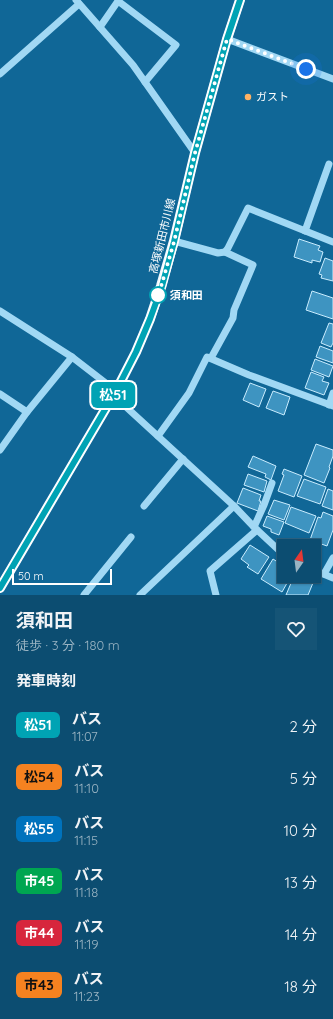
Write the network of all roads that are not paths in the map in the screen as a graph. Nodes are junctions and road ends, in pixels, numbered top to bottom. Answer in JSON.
{"nodes":[{"id":1,"x":240,"y":0,"type":"edge"},
{"id":2,"x":77,"y":2,"type":"edge"},
{"id":3,"x":100,"y":27,"type":"junction"},
{"id":4,"x":227,"y":39,"type":"junction"},
{"id":5,"x":0,"y":74,"type":"edge"},
{"id":6,"x":333,"y":79,"type":"edge"},
{"id":7,"x":145,"y":82,"type":"junction"},
{"id":8,"x":195,"y":153,"type":"junction"},
{"id":9,"x":330,"y":164,"type":"dead end"},
{"id":10,"x":305,"y":231,"type":"junction"},
{"id":11,"x":174,"y":242,"type":"junction"},
{"id":12,"x":333,"y":242,"type":"edge"},
{"id":13,"x":225,"y":252,"type":"junction"},
{"id":14,"x":0,"y":311,"type":"edge"},
{"id":15,"x":72,"y":357,"type":"junction"},
{"id":16,"x":211,"y":358,"type":"junction"},
{"id":17,"x":114,"y":393,"type":"junction"},
{"id":18,"x":333,"y":393,"type":"edge"},
{"id":19,"x":0,"y":394,"type":"edge"},
{"id":20,"x":331,"y":405,"type":"edge"},
{"id":21,"x":27,"y":412,"type":"junction"},
{"id":22,"x":158,"y":436,"type":"junction"},
{"id":23,"x":0,"y":450,"type":"edge"},
{"id":24,"x":183,"y":459,"type":"junction"},
{"id":25,"x":272,"y":483,"type":"dead end"},
{"id":26,"x":144,"y":506,"type":"dead end"},
{"id":27,"x":234,"y":506,"type":"junction"},
{"id":28,"x":255,"y":529,"type":"junction"},
{"id":29,"x":130,"y":537,"type":"dead end"},
{"id":30,"x":277,"y":549,"type":"edge"},
{"id":31,"x":333,"y":558,"type":"edge"},
{"id":32,"x":321,"y":573,"type":"edge"},
{"id":33,"x":324,"y":574,"type":"junction"},
{"id":34,"x":333,"y":578,"type":"edge"},
{"id":35,"x":0,"y":588,"type":"edge"},
{"id":36,"x":84,"y":595,"type":"edge"},
{"id":37,"x":140,"y":595,"type":"edge"},
{"id":38,"x":216,"y":595,"type":"edge"}],
"edges":[{"from":1,"to":4,"type":"main road","name":"高塚新田市川線"},
{"from":2,"to":3,"type":"street"},
{"from":2,"to":5,"type":"street"},
{"from":3,"to":7,"type":"street"},
{"from":3,"to":7,"type":"street"},
{"from":4,"to":6,"type":"street"},
{"from":4,"to":8,"type":"main road","name":"高塚新田市川線"},
{"from":7,"to":8,"type":"street"},
{"from":8,"to":11,"type":"main road","name":"高塚新田市川線"},
{"from":9,"to":10,"type":"street"},
{"from":10,"to":12,"type":"street"},
{"from":10,"to":13,"type":"street"},
{"from":11,"to":13,"type":"street"},
{"from":11,"to":17,"type":"main road","name":"高塚新田市川線"},
{"from":13,"to":16,"type":"street"},
{"from":14,"to":15,"type":"street"},
{"from":15,"to":17,"type":"street"},
{"from":15,"to":21,"type":"street"},
{"from":16,"to":20,"type":"street"},
{"from":16,"to":22,"type":"street"},
{"from":17,"to":22,"type":"street"},
{"from":17,"to":35,"type":"main road","name":"高塚新田市川線"},
{"from":18,"to":20,"type":"street"},
{"from":19,"to":21,"type":"street"},
{"from":21,"to":23,"type":"street"},
{"from":22,"to":24,"type":"street"},
{"from":24,"to":26,"type":"street"},
{"from":24,"to":27,"type":"street"},
{"from":25,"to":28,"type":"street"},
{"from":27,"to":28,"type":"street"},
{"from":27,"to":37,"type":"street"},
{"from":28,"to":30,"type":"street"},
{"from":28,"to":38,"type":"street"},
{"from":29,"to":36,"type":"street"},
{"from":31,"to":33,"type":"street"},
{"from":32,"to":33,"type":"street"},
{"from":33,"to":34,"type":"street"}]}
